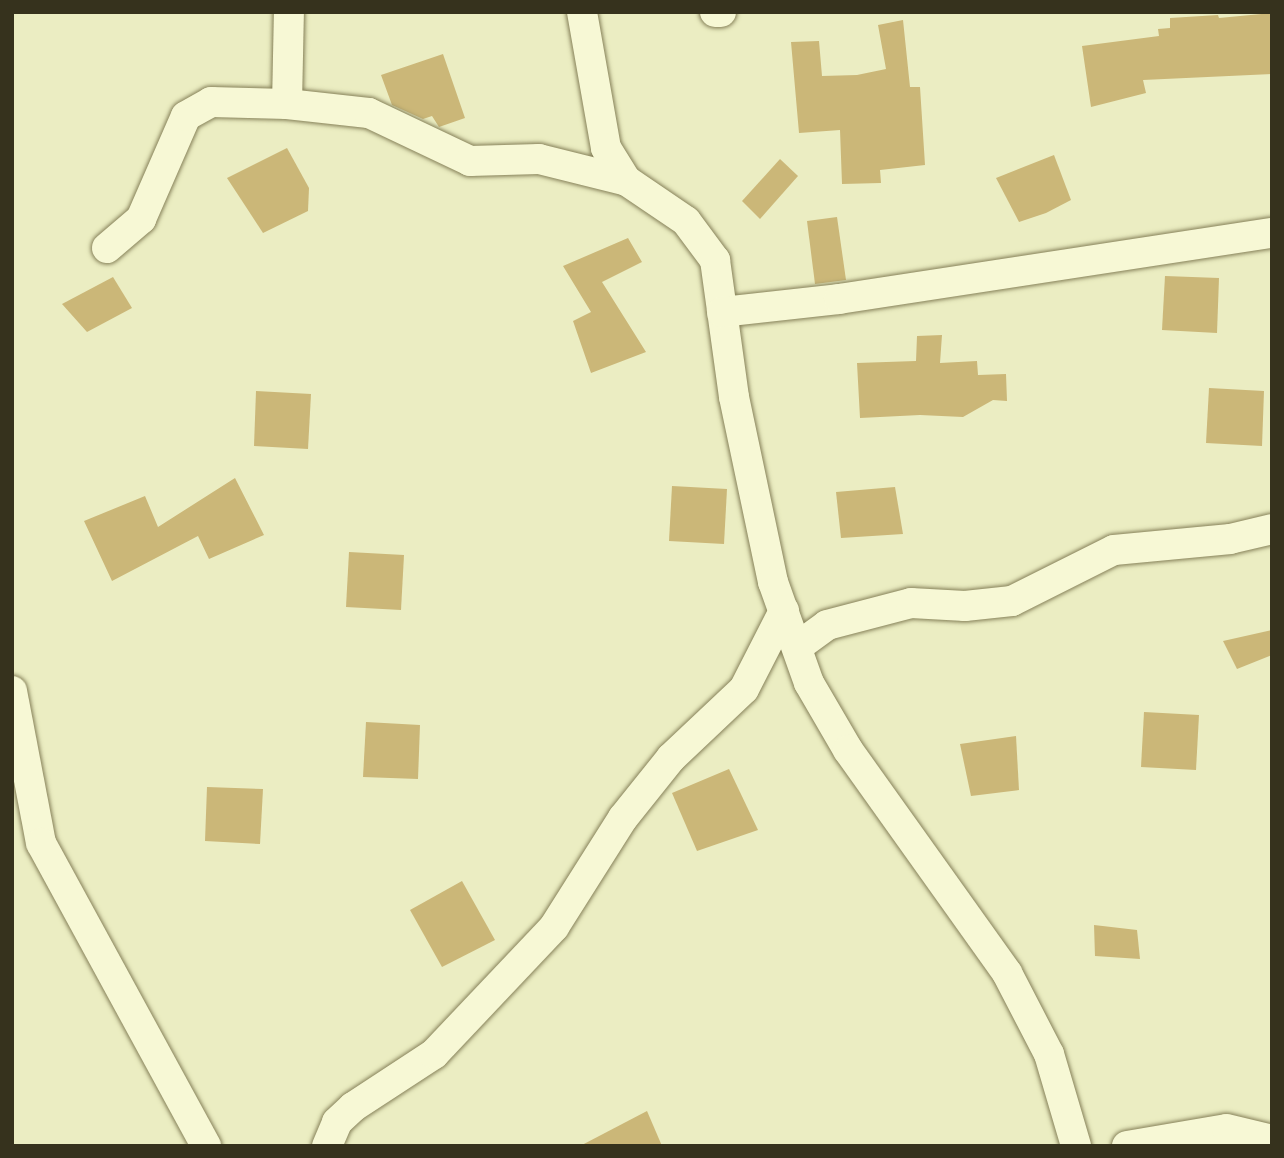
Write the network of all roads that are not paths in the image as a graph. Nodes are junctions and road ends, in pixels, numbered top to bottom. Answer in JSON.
{"nodes":[{"id":1,"x":289,"y":12,"type":"edge"},
{"id":2,"x":582,"y":12,"type":"edge"},
{"id":3,"x":715,"y":12,"type":"edge"},
{"id":4,"x":721,"y":12,"type":"edge"},
{"id":5,"x":287,"y":104,"type":"junction"},
{"id":6,"x":627,"y":181,"type":"junction"},
{"id":7,"x":1272,"y":233,"type":"edge"},
{"id":8,"x":107,"y":248,"type":"dead end"},
{"id":9,"x":722,"y":312,"type":"junction"},
{"id":10,"x":1272,"y":529,"type":"edge"},
{"id":11,"x":773,"y":582,"type":"junction"},
{"id":12,"x":784,"y":611,"type":"junction"},
{"id":13,"x":827,"y":625,"type":"junction"},
{"id":14,"x":797,"y":647,"type":"junction"},
{"id":15,"x":12,"y":691,"type":"edge"},
{"id":16,"x":1272,"y":1140,"type":"edge"},
{"id":17,"x":1143,"y":1144,"type":"edge"},
{"id":18,"x":205,"y":1146,"type":"edge"},
{"id":19,"x":327,"y":1146,"type":"edge"},
{"id":20,"x":1076,"y":1146,"type":"edge"}],
"edges":[{"from":1,"to":5,"type":"street"},
{"from":2,"to":6,"type":"street"},
{"from":3,"to":4,"type":"street"},
{"from":5,"to":6,"type":"street"},
{"from":5,"to":8,"type":"street"},
{"from":6,"to":9,"type":"street"},
{"from":7,"to":9,"type":"street"},
{"from":9,"to":11,"type":"street"},
{"from":10,"to":13,"type":"street"},
{"from":11,"to":12,"type":"street"},
{"from":11,"to":13,"type":"street"},
{"from":12,"to":14,"type":"street"},
{"from":12,"to":19,"type":"street"},
{"from":13,"to":14,"type":"street"},
{"from":14,"to":20,"type":"street"},
{"from":15,"to":18,"type":"street"},
{"from":16,"to":17,"type":"street"}]}
